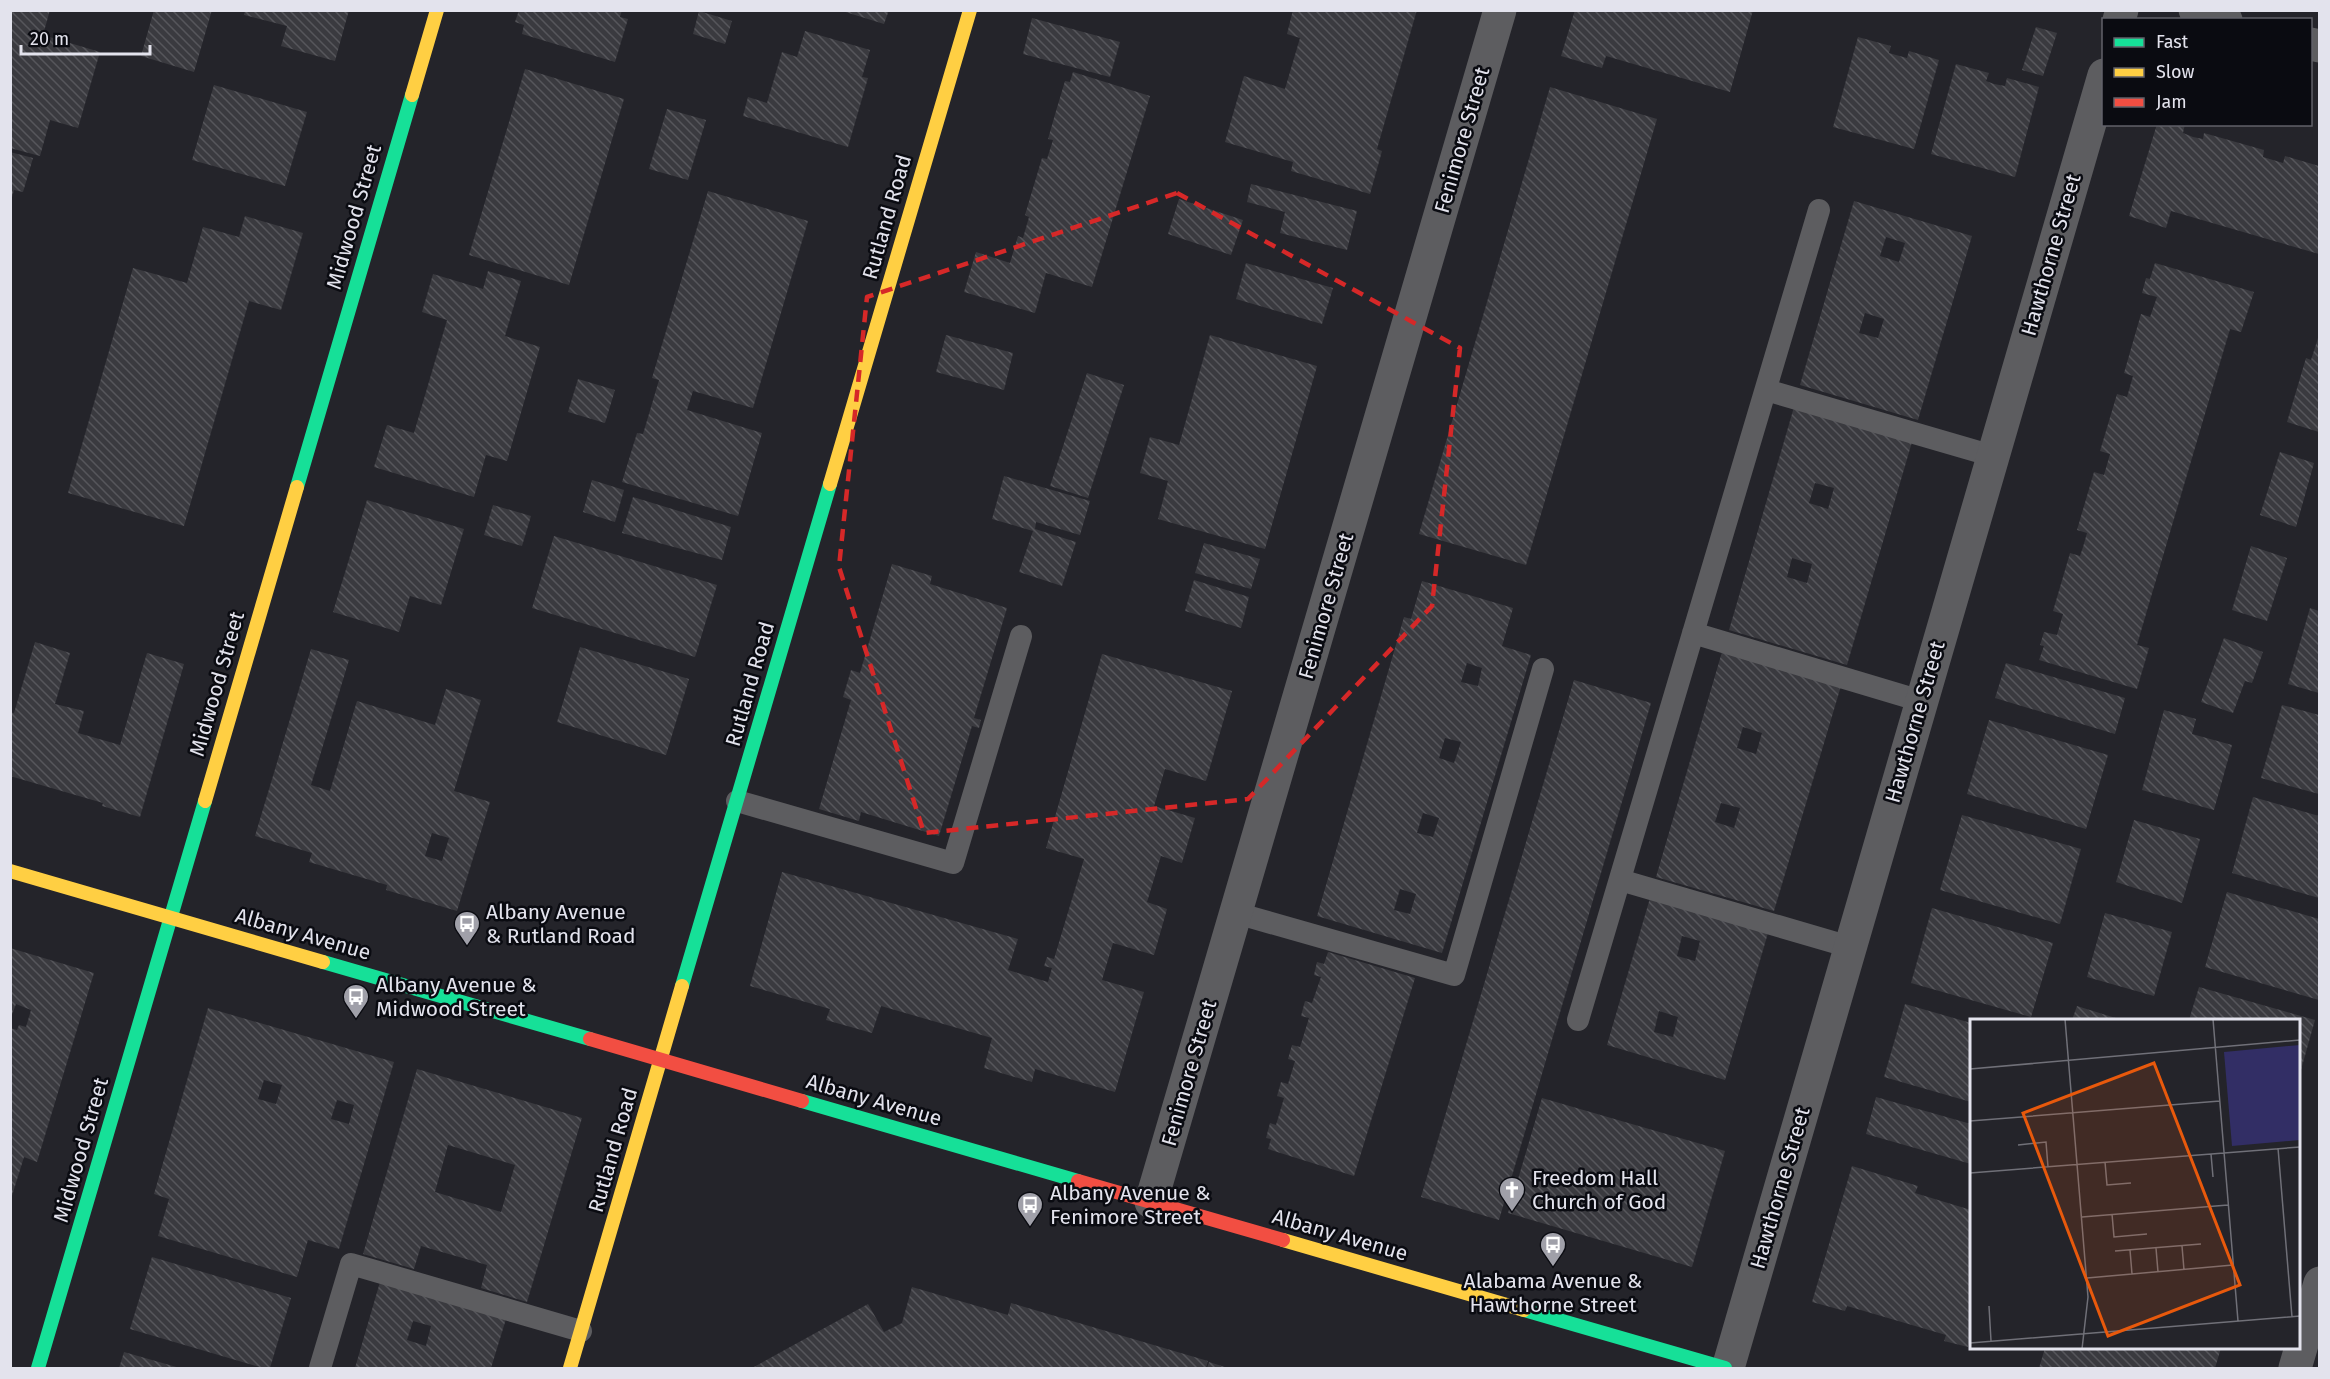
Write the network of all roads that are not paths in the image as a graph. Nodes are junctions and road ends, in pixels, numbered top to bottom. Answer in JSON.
{"nodes":[{"id":1,"x":436,"y":10,"type":"edge"},
{"id":2,"x":970,"y":10,"type":"edge"},
{"id":3,"x":1500,"y":10,"type":"edge"},
{"id":4,"x":2195,"y":10,"type":"edge"},
{"id":5,"x":2220,"y":18,"type":"edge"},
{"id":6,"x":2102,"y":78,"type":"edge"},
{"id":7,"x":1819,"y":210,"type":"dead end"},
{"id":8,"x":1766,"y":390,"type":"junction"},
{"id":9,"x":1993,"y":456,"type":"junction"},
{"id":10,"x":1693,"y":633,"type":"junction"},
{"id":11,"x":1021,"y":636,"type":"dead end"},
{"id":12,"x":1543,"y":669,"type":"dead end"},
{"id":13,"x":1921,"y":701,"type":"junction"},
{"id":14,"x":737,"y":801,"type":"junction"},
{"id":15,"x":10,"y":871,"type":"edge"},
{"id":16,"x":1620,"y":880,"type":"junction"},
{"id":17,"x":1236,"y":913,"type":"junction"},
{"id":18,"x":170,"y":917,"type":"junction"},
{"id":19,"x":1850,"y":947,"type":"junction"},
{"id":20,"x":1578,"y":1020,"type":"dead end"},
{"id":21,"x":661,"y":1060,"type":"junction"},
{"id":22,"x":1151,"y":1202,"type":"junction"},
{"id":23,"x":2319,"y":1283,"type":"edge"},
{"id":24,"x":581,"y":1331,"type":"junction"},
{"id":25,"x":38,"y":1368,"type":"edge"},
{"id":26,"x":320,"y":1368,"type":"edge"},
{"id":27,"x":570,"y":1368,"type":"edge"},
{"id":28,"x":1727,"y":1368,"type":"edge"},
{"id":29,"x":2295,"y":1368,"type":"edge"}],
"edges":[{"from":1,"to":18,"type":"street","name":"Midwood Street"},
{"from":2,"to":14,"type":"street","name":"Rutland Road"},
{"from":3,"to":17,"type":"street","name":"Fenimore Street"},
{"from":4,"to":5,"type":"street"},
{"from":6,"to":9,"type":"street","name":"Hawthorne Street"},
{"from":7,"to":8,"type":"lane"},
{"from":8,"to":9,"type":"lane"},
{"from":8,"to":10,"type":"lane"},
{"from":9,"to":13,"type":"street","name":"Hawthorne Street"},
{"from":10,"to":13,"type":"lane"},
{"from":10,"to":16,"type":"lane"},
{"from":11,"to":14,"type":"lane"},
{"from":12,"to":17,"type":"lane"},
{"from":13,"to":19,"type":"street","name":"Hawthorne Street"},
{"from":14,"to":21,"type":"street","name":"Rutland Road"},
{"from":15,"to":18,"type":"street","name":"Albany Avenue"},
{"from":16,"to":19,"type":"lane"},
{"from":16,"to":20,"type":"lane"},
{"from":17,"to":22,"type":"street","name":"Fenimore Street"},
{"from":18,"to":21,"type":"street","name":"Albany Avenue"},
{"from":18,"to":25,"type":"street","name":"Midwood Street"},
{"from":19,"to":28,"type":"street","name":"Hawthorne Street"},
{"from":21,"to":22,"type":"street","name":"Albany Avenue"},
{"from":21,"to":24,"type":"street","name":"Rutland Road"},
{"from":22,"to":28,"type":"street","name":"Albany Avenue"},
{"from":23,"to":29,"type":"street"},
{"from":24,"to":26,"type":"lane"},
{"from":24,"to":27,"type":"street","name":"Rutland Road"}]}
